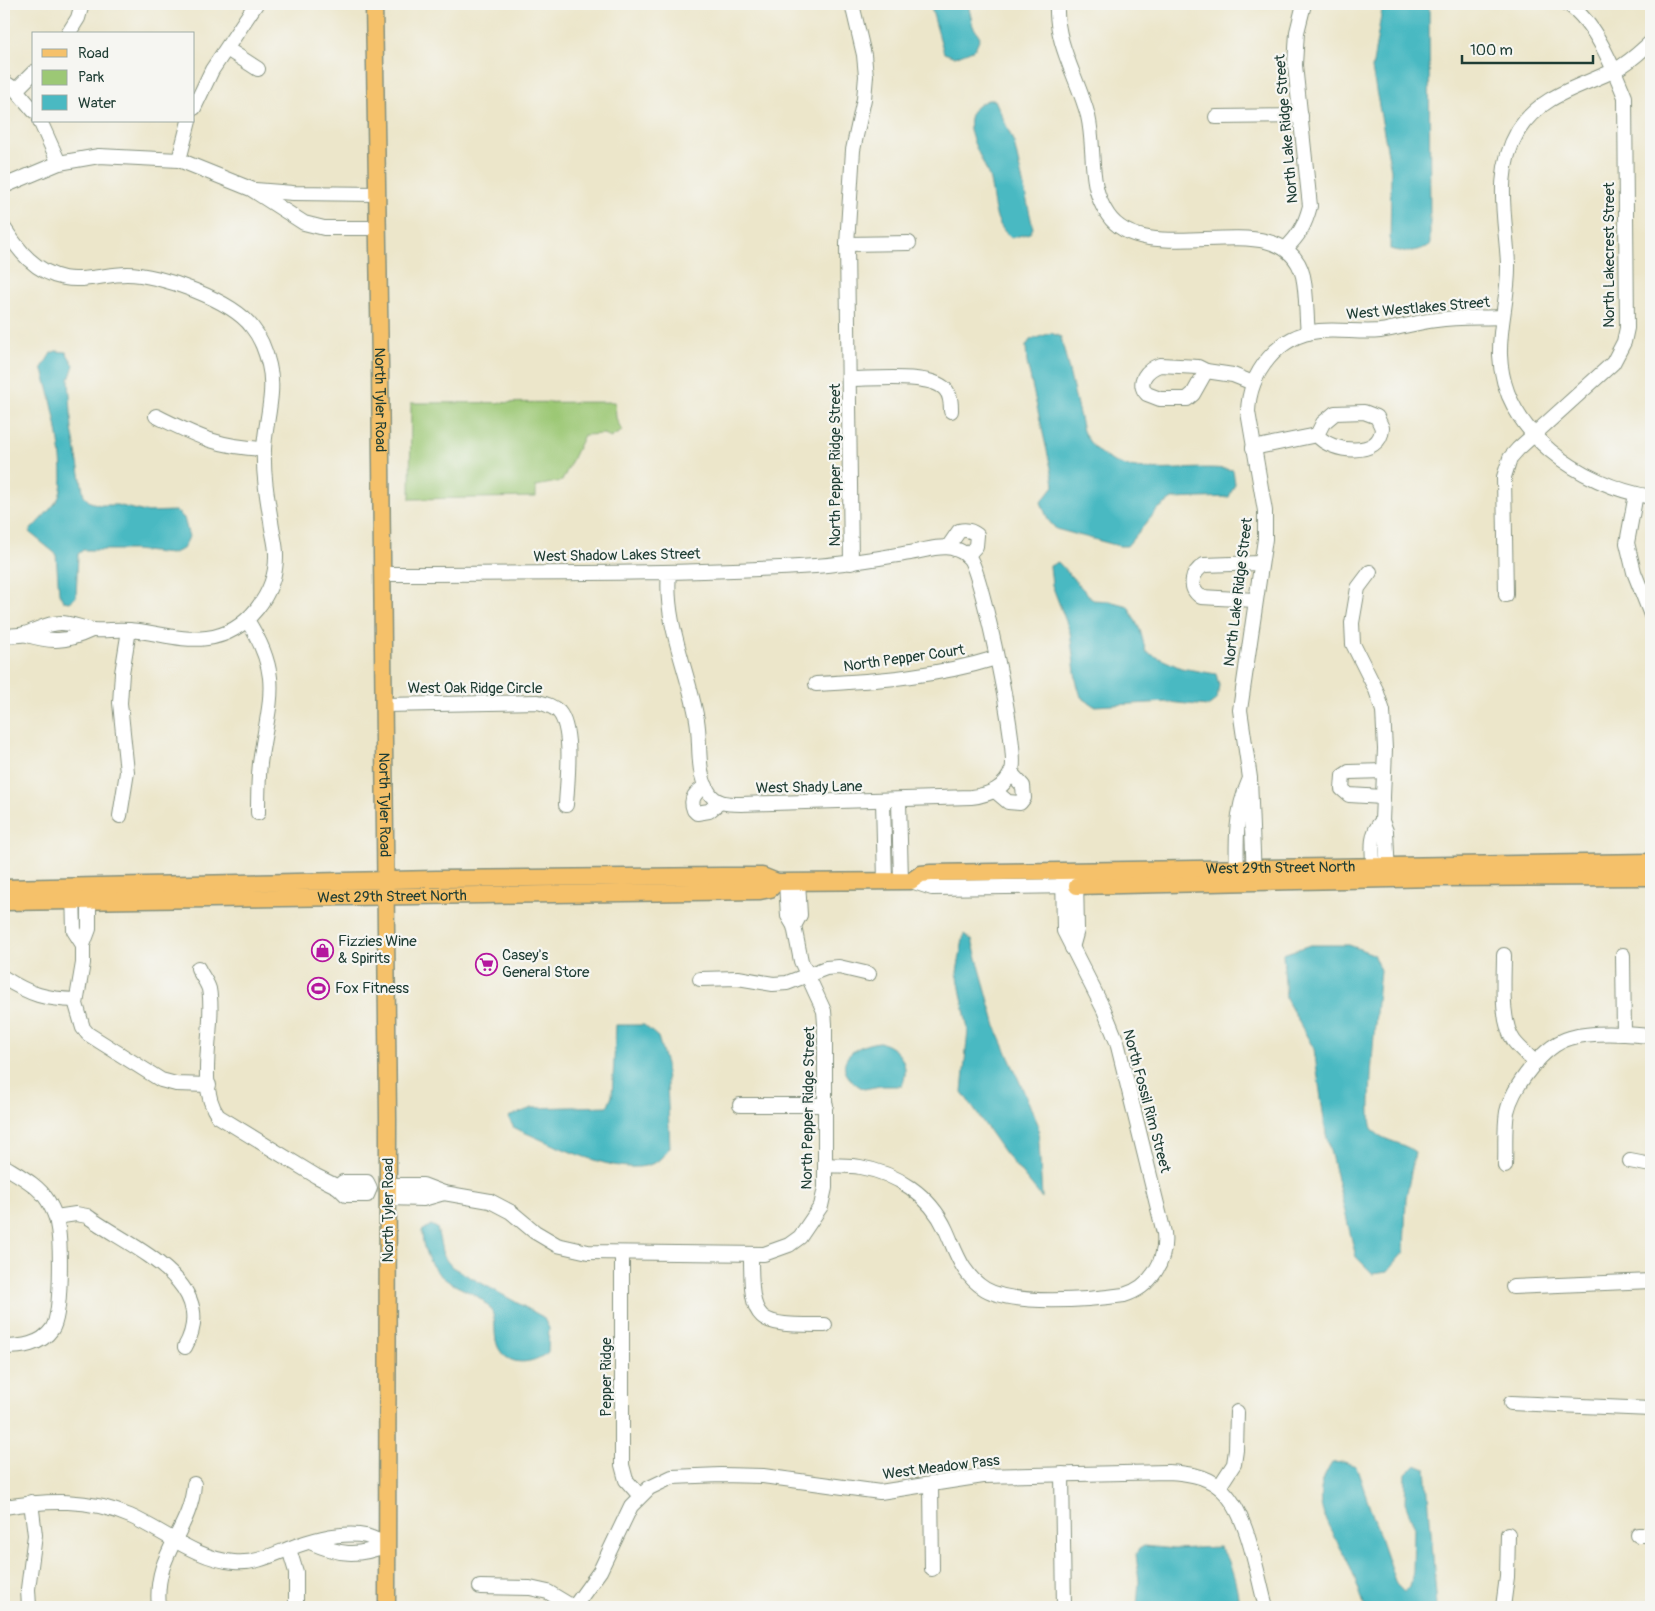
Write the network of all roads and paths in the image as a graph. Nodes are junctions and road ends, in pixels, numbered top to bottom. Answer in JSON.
{"nodes":[{"id":1,"x":82,"y":4,"type":"edge"},
{"id":2,"x":256,"y":4,"type":"edge"},
{"id":3,"x":374,"y":4,"type":"edge"},
{"id":4,"x":852,"y":4,"type":"edge"},
{"id":5,"x":1057,"y":4,"type":"edge"},
{"id":6,"x":1304,"y":4,"type":"edge"},
{"id":7,"x":1568,"y":4,"type":"edge"},
{"id":8,"x":69,"y":32,"type":"edge"},
{"id":9,"x":1651,"y":42,"type":"edge"},
{"id":10,"x":227,"y":49,"type":"junction"},
{"id":11,"x":258,"y":69,"type":"dead end"},
{"id":12,"x":1614,"y":70,"type":"junction"},
{"id":13,"x":32,"y":74,"type":"edge"},
{"id":14,"x":4,"y":82,"type":"edge"},
{"id":15,"x":16,"y":90,"type":"junction"},
{"id":16,"x":195,"y":106,"type":"edge"},
{"id":17,"x":32,"y":109,"type":"edge"},
{"id":18,"x":1300,"y":116,"type":"junction"},
{"id":19,"x":1216,"y":117,"type":"dead end"},
{"id":20,"x":40,"y":122,"type":"edge"},
{"id":21,"x":189,"y":122,"type":"edge"},
{"id":22,"x":178,"y":160,"type":"junction"},
{"id":23,"x":60,"y":163,"type":"junction"},
{"id":24,"x":4,"y":186,"type":"edge"},
{"id":25,"x":251,"y":189,"type":"junction"},
{"id":26,"x":378,"y":194,"type":"junction"},
{"id":27,"x":4,"y":228,"type":"edge"},
{"id":28,"x":378,"y":228,"type":"junction"},
{"id":29,"x":847,"y":244,"type":"junction"},
{"id":30,"x":909,"y":244,"type":"dead end"},
{"id":31,"x":1285,"y":249,"type":"junction"},
{"id":32,"x":1501,"y":317,"type":"junction"},
{"id":33,"x":1308,"y":333,"type":"junction"},
{"id":34,"x":1206,"y":371,"type":"dead end"},
{"id":35,"x":851,"y":379,"type":"junction"},
{"id":36,"x":1253,"y":383,"type":"junction"},
{"id":37,"x":951,"y":411,"type":"dead end"},
{"id":38,"x":156,"y":416,"type":"dead end"},
{"id":39,"x":1535,"y":434,"type":"junction"},
{"id":40,"x":1318,"y":435,"type":"dead end"},
{"id":41,"x":264,"y":448,"type":"junction"},
{"id":42,"x":1253,"y":448,"type":"junction"},
{"id":43,"x":1636,"y":494,"type":"junction"},
{"id":44,"x":1651,"y":497,"type":"edge"},
{"id":45,"x":948,"y":547,"type":"junction"},
{"id":46,"x":967,"y":556,"type":"junction"},
{"id":47,"x":852,"y":563,"type":"junction"},
{"id":48,"x":1260,"y":563,"type":"junction"},
{"id":49,"x":668,"y":572,"type":"junction"},
{"id":50,"x":1370,"y":572,"type":"dead end"},
{"id":51,"x":383,"y":574,"type":"junction"},
{"id":52,"x":1506,"y":595,"type":"dead end"},
{"id":53,"x":1256,"y":600,"type":"junction"},
{"id":54,"x":1651,"y":615,"type":"edge"},
{"id":55,"x":247,"y":620,"type":"junction"},
{"id":56,"x":129,"y":630,"type":"junction"},
{"id":57,"x":4,"y":636,"type":"edge"},
{"id":58,"x":996,"y":658,"type":"junction"},
{"id":59,"x":816,"y":684,"type":"dead end"},
{"id":60,"x":384,"y":704,"type":"junction"},
{"id":61,"x":1384,"y":771,"type":"junction"},
{"id":62,"x":1011,"y":773,"type":"junction"},
{"id":63,"x":1250,"y":778,"type":"junction"},
{"id":64,"x":706,"y":786,"type":"junction"},
{"id":65,"x":995,"y":791,"type":"junction"},
{"id":66,"x":1383,"y":796,"type":"junction"},
{"id":67,"x":883,"y":801,"type":"junction"},
{"id":68,"x":898,"y":801,"type":"junction"},
{"id":69,"x":720,"y":802,"type":"junction"},
{"id":70,"x":566,"y":805,"type":"dead end"},
{"id":71,"x":258,"y":813,"type":"dead end"},
{"id":72,"x":120,"y":816,"type":"dead end"},
{"id":73,"x":1651,"y":862,"type":"edge"},
{"id":74,"x":1586,"y":871,"type":"junction"},
{"id":75,"x":1381,"y":873,"type":"junction"},
{"id":76,"x":1254,"y":874,"type":"junction"},
{"id":77,"x":1237,"y":875,"type":"junction"},
{"id":78,"x":1651,"y":877,"type":"edge"},
{"id":79,"x":1070,"y":879,"type":"junction"},
{"id":80,"x":899,"y":881,"type":"junction"},
{"id":81,"x":787,"y":882,"type":"junction"},
{"id":82,"x":4,"y":888,"type":"edge"},
{"id":83,"x":385,"y":888,"type":"junction"},
{"id":84,"x":81,"y":893,"type":"junction"},
{"id":85,"x":4,"y":902,"type":"edge"},
{"id":86,"x":1504,"y":955,"type":"dead end"},
{"id":87,"x":1623,"y":955,"type":"dead end"},
{"id":88,"x":198,"y":968,"type":"dead end"},
{"id":89,"x":805,"y":974,"type":"junction"},
{"id":90,"x":870,"y":974,"type":"dead end"},
{"id":91,"x":4,"y":978,"type":"edge"},
{"id":92,"x":700,"y":979,"type":"dead end"},
{"id":93,"x":76,"y":1000,"type":"junction"},
{"id":94,"x":1624,"y":1034,"type":"junction"},
{"id":95,"x":1651,"y":1036,"type":"edge"},
{"id":96,"x":1536,"y":1063,"type":"junction"},
{"id":97,"x":209,"y":1085,"type":"junction"},
{"id":98,"x":740,"y":1105,"type":"dead end"},
{"id":99,"x":826,"y":1106,"type":"junction"},
{"id":100,"x":1630,"y":1161,"type":"dead end"},
{"id":101,"x":826,"y":1165,"type":"junction"},
{"id":102,"x":1651,"y":1165,"type":"edge"},
{"id":103,"x":4,"y":1166,"type":"edge"},
{"id":104,"x":1505,"y":1166,"type":"dead end"},
{"id":105,"x":388,"y":1191,"type":"junction"},
{"id":106,"x":56,"y":1217,"type":"junction"},
{"id":107,"x":622,"y":1254,"type":"junction"},
{"id":108,"x":751,"y":1254,"type":"junction"},
{"id":109,"x":1651,"y":1281,"type":"edge"},
{"id":110,"x":1513,"y":1286,"type":"dead end"},
{"id":111,"x":825,"y":1325,"type":"dead end"},
{"id":112,"x":4,"y":1347,"type":"edge"},
{"id":113,"x":185,"y":1347,"type":"dead end"},
{"id":114,"x":1511,"y":1403,"type":"dead end"},
{"id":115,"x":1651,"y":1409,"type":"edge"},
{"id":116,"x":1237,"y":1412,"type":"dead end"},
{"id":117,"x":1062,"y":1474,"type":"junction"},
{"id":118,"x":194,"y":1484,"type":"dead end"},
{"id":119,"x":931,"y":1484,"type":"junction"},
{"id":120,"x":1219,"y":1487,"type":"junction"},
{"id":121,"x":640,"y":1496,"type":"junction"},
{"id":122,"x":31,"y":1502,"type":"junction"},
{"id":123,"x":4,"y":1507,"type":"edge"},
{"id":124,"x":1508,"y":1534,"type":"dead end"},
{"id":125,"x":173,"y":1540,"type":"junction"},
{"id":126,"x":387,"y":1545,"type":"junction"},
{"id":127,"x":289,"y":1549,"type":"junction"},
{"id":128,"x":932,"y":1569,"type":"dead end"},
{"id":129,"x":480,"y":1587,"type":"dead end"},
{"id":130,"x":29,"y":1607,"type":"edge"},
{"id":131,"x":159,"y":1607,"type":"edge"},
{"id":132,"x":296,"y":1607,"type":"edge"},
{"id":133,"x":387,"y":1607,"type":"edge"},
{"id":134,"x":574,"y":1607,"type":"edge"},
{"id":135,"x":1064,"y":1607,"type":"edge"},
{"id":136,"x":1266,"y":1607,"type":"edge"},
{"id":137,"x":1503,"y":1607,"type":"edge"}],
"edges":[{"from":1,"to":8,"type":"street"},
{"from":2,"to":10,"type":"street"},
{"from":3,"to":26,"type":"main road","name":"North Tyler Road"},
{"from":4,"to":29,"type":"street","name":"North Pepper Ridge Street"},
{"from":5,"to":31,"type":"street"},
{"from":6,"to":18,"type":"street","name":"North Lake Ridge Street"},
{"from":7,"to":12,"type":"street","name":"North Lakecrest Street"},
{"from":9,"to":12,"type":"street"},
{"from":10,"to":11,"type":"street"},
{"from":10,"to":16,"type":"street"},
{"from":12,"to":32,"type":"street"},
{"from":12,"to":39,"type":"street","name":"North Lakecrest Street"},
{"from":13,"to":15,"type":"street"},
{"from":14,"to":15,"type":"street"},
{"from":15,"to":17,"type":"street"},
{"from":18,"to":19,"type":"street"},
{"from":18,"to":31,"type":"street","name":"North Lake Ridge Street"},
{"from":20,"to":23,"type":"street"},
{"from":21,"to":22,"type":"street"},
{"from":22,"to":23,"type":"street"},
{"from":22,"to":25,"type":"street"},
{"from":23,"to":24,"type":"street"},
{"from":25,"to":26,"type":"street"},
{"from":25,"to":28,"type":"street"},
{"from":26,"to":28,"type":"main road","name":"North Tyler Road"},
{"from":27,"to":41,"type":"street"},
{"from":28,"to":51,"type":"main road","name":"North Tyler Road"},
{"from":29,"to":30,"type":"street"},
{"from":29,"to":35,"type":"street","name":"North Pepper Ridge Street"},
{"from":31,"to":33,"type":"street"},
{"from":32,"to":33,"type":"street","name":"West Westlakes Street"},
{"from":32,"to":39,"type":"street"},
{"from":33,"to":36,"type":"street","name":"North Lake Ridge Street"},
{"from":34,"to":36,"type":"street"},
{"from":35,"to":37,"type":"street"},
{"from":35,"to":47,"type":"street","name":"North Pepper Ridge Street"},
{"from":36,"to":42,"type":"street","name":"North Lake Ridge Street"},
{"from":38,"to":41,"type":"street"},
{"from":39,"to":43,"type":"street"},
{"from":39,"to":52,"type":"street","name":"North Lakecrest Street"},
{"from":40,"to":42,"type":"street"},
{"from":41,"to":55,"type":"street"},
{"from":42,"to":48,"type":"street","name":"North Lake Ridge Street"},
{"from":43,"to":44,"type":"street"},
{"from":43,"to":54,"type":"street"},
{"from":45,"to":46,"type":"street"},
{"from":45,"to":46,"type":"street"},
{"from":45,"to":47,"type":"street","name":"North Pepper Ridge Street"},
{"from":46,"to":58,"type":"street"},
{"from":47,"to":49,"type":"street","name":"West Shadow Lakes Street"},
{"from":48,"to":53,"type":"street","name":"North Lake Ridge Street"},
{"from":48,"to":53,"type":"street"},
{"from":49,"to":51,"type":"street","name":"West Shadow Lakes Street"},
{"from":49,"to":64,"type":"street"},
{"from":50,"to":61,"type":"street"},
{"from":51,"to":60,"type":"main road","name":"North Tyler Road"},
{"from":53,"to":63,"type":"street","name":"North Lake Ridge Street"},
{"from":55,"to":56,"type":"street"},
{"from":55,"to":71,"type":"street"},
{"from":56,"to":57,"type":"street"},
{"from":56,"to":72,"type":"street"},
{"from":58,"to":59,"type":"street","name":"North Pepper Court"},
{"from":58,"to":62,"type":"street"},
{"from":60,"to":70,"type":"street","name":"West Oak Ridge Circle"},
{"from":60,"to":83,"type":"main road","name":"North Tyler Road"},
{"from":61,"to":66,"type":"street"},
{"from":61,"to":66,"type":"street"},
{"from":62,"to":65,"type":"street"},
{"from":62,"to":65,"type":"street"},
{"from":63,"to":76,"type":"street","name":"North Lake Ridge Street"},
{"from":63,"to":77,"type":"street"},
{"from":64,"to":69,"type":"street"},
{"from":64,"to":69,"type":"street"},
{"from":65,"to":68,"type":"street"},
{"from":66,"to":75,"type":"street"},
{"from":67,"to":68,"type":"street","name":"West Shady Lane"},
{"from":67,"to":69,"type":"street","name":"West Shady Lane"},
{"from":67,"to":80,"type":"street"},
{"from":68,"to":80,"type":"street"},
{"from":73,"to":74,"type":"main road","name":"West 29th Street North"},
{"from":74,"to":75,"type":"main road","name":"West 29th Street North"},
{"from":74,"to":78,"type":"main road","name":"West 29th Street North"},
{"from":75,"to":76,"type":"main road","name":"West 29th Street North"},
{"from":76,"to":77,"type":"main road","name":"West 29th Street North"},
{"from":77,"to":79,"type":"main road","name":"West 29th Street North"},
{"from":79,"to":80,"type":"main road","name":"West 29th Street North"},
{"from":79,"to":101,"type":"street","name":"North Fossil Rim Street"},
{"from":80,"to":81,"type":"main road","name":"West 29th Street North"},
{"from":81,"to":83,"type":"main road","name":"West 29th Street North"},
{"from":81,"to":89,"type":"street","name":"North Pepper Ridge Street"},
{"from":82,"to":84,"type":"main road","name":"West 29th Street North"},
{"from":83,"to":84,"type":"main road","name":"West 29th Street North"},
{"from":83,"to":105,"type":"main road","name":"North Tyler Road"},
{"from":84,"to":85,"type":"main road","name":"West 29th Street North"},
{"from":84,"to":93,"type":"street"},
{"from":86,"to":96,"type":"street"},
{"from":87,"to":94,"type":"street"},
{"from":88,"to":97,"type":"street"},
{"from":89,"to":90,"type":"street"},
{"from":89,"to":92,"type":"street"},
{"from":89,"to":99,"type":"street","name":"North Pepper Ridge Street"},
{"from":91,"to":93,"type":"street"},
{"from":93,"to":97,"type":"street"},
{"from":94,"to":95,"type":"street"},
{"from":94,"to":96,"type":"street"},
{"from":96,"to":104,"type":"street"},
{"from":97,"to":105,"type":"street","name":"North Pepper Ridge Street"},
{"from":98,"to":99,"type":"street"},
{"from":99,"to":101,"type":"street","name":"North Pepper Ridge Street"},
{"from":100,"to":102,"type":"street"},
{"from":101,"to":108,"type":"street","name":"North Pepper Ridge Street"},
{"from":103,"to":106,"type":"street"},
{"from":105,"to":107,"type":"street","name":"North Pepper Ridge Street"},
{"from":105,"to":126,"type":"main road","name":"North Tyler Road"},
{"from":106,"to":112,"type":"street"},
{"from":106,"to":113,"type":"street"},
{"from":107,"to":108,"type":"street","name":"North Pepper Ridge Street"},
{"from":107,"to":121,"type":"street","name":"Pepper Ridge"},
{"from":108,"to":111,"type":"street"},
{"from":109,"to":110,"type":"street"},
{"from":114,"to":115,"type":"street"},
{"from":116,"to":120,"type":"street"},
{"from":117,"to":119,"type":"street","name":"West Meadow Pass"},
{"from":117,"to":120,"type":"street","name":"West Meadow Pass"},
{"from":117,"to":135,"type":"street"},
{"from":118,"to":125,"type":"street"},
{"from":119,"to":121,"type":"street","name":"West Meadow Pass"},
{"from":119,"to":128,"type":"street"},
{"from":120,"to":136,"type":"street","name":"West Meadow Pass"},
{"from":121,"to":134,"type":"street","name":"West Meadow Pass"},
{"from":122,"to":123,"type":"street"},
{"from":122,"to":125,"type":"street"},
{"from":122,"to":130,"type":"street"},
{"from":124,"to":137,"type":"street"},
{"from":125,"to":127,"type":"street"},
{"from":125,"to":131,"type":"street"},
{"from":126,"to":127,"type":"street"},
{"from":126,"to":133,"type":"main road","name":"North Tyler Road"},
{"from":127,"to":132,"type":"street"},
{"from":129,"to":134,"type":"street"}]}
